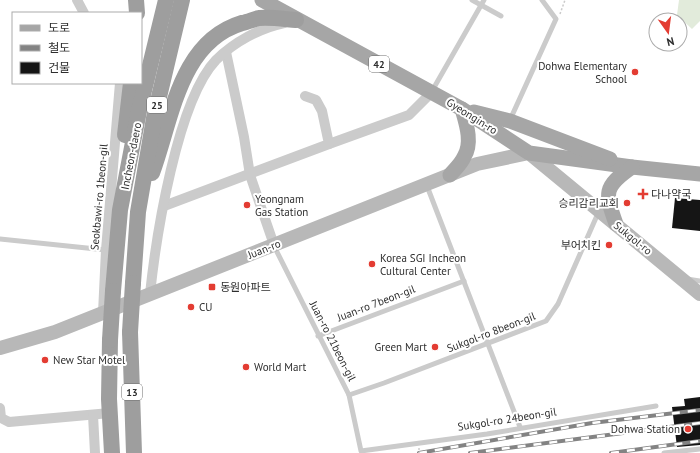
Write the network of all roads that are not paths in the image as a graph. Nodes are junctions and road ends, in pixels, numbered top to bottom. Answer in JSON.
{"nodes":[{"id":1,"x":77,"y":0,"type":"edge"},
{"id":2,"x":136,"y":0,"type":"edge"},
{"id":3,"x":166,"y":0,"type":"edge"},
{"id":4,"x":182,"y":0,"type":"edge"},
{"id":5,"x":262,"y":0,"type":"edge"},
{"id":6,"x":472,"y":0,"type":"edge"},
{"id":7,"x":542,"y":0,"type":"edge"},
{"id":8,"x":483,"y":2,"type":"edge"},
{"id":9,"x":83,"y":12,"type":"edge"},
{"id":10,"x":137,"y":12,"type":"edge"},
{"id":11,"x":501,"y":16,"type":"dead end"},
{"id":12,"x":296,"y":20,"type":"junction"},
{"id":13,"x":226,"y":52,"type":"junction"},
{"id":14,"x":120,"y":84,"type":"edge"},
{"id":15,"x":131,"y":84,"type":"edge"},
{"id":16,"x":432,"y":92,"type":"junction"},
{"id":17,"x":305,"y":96,"type":"dead end"},
{"id":18,"x":462,"y":108,"type":"junction"},
{"id":19,"x":510,"y":121,"type":"junction"},
{"id":20,"x":329,"y":144,"type":"junction"},
{"id":21,"x":529,"y":152,"type":"junction"},
{"id":22,"x":632,"y":167,"type":"junction"},
{"id":23,"x":700,"y":174,"type":"edge"},
{"id":24,"x":250,"y":175,"type":"junction"},
{"id":25,"x":450,"y":175,"type":"junction"},
{"id":26,"x":426,"y":184,"type":"junction"},
{"id":27,"x":164,"y":206,"type":"junction"},
{"id":28,"x":120,"y":210,"type":"junction"},
{"id":29,"x":599,"y":210,"type":"junction"},
{"id":30,"x":138,"y":212,"type":"junction"},
{"id":31,"x":616,"y":224,"type":"junction"},
{"id":32,"x":0,"y":239,"type":"edge"},
{"id":33,"x":274,"y":245,"type":"junction"},
{"id":34,"x":106,"y":250,"type":"junction"},
{"id":35,"x":682,"y":278,"type":"junction"},
{"id":36,"x":464,"y":281,"type":"junction"},
{"id":37,"x":700,"y":281,"type":"edge"},
{"id":38,"x":150,"y":294,"type":"junction"},
{"id":39,"x":700,"y":294,"type":"edge"},
{"id":40,"x":103,"y":313,"type":"junction"},
{"id":41,"x":318,"y":336,"type":"junction"},
{"id":42,"x":488,"y":343,"type":"junction"},
{"id":43,"x":0,"y":348,"type":"edge"},
{"id":44,"x":349,"y":395,"type":"junction"},
{"id":45,"x":656,"y":406,"type":"dead end"},
{"id":46,"x":0,"y":408,"type":"edge"},
{"id":47,"x":110,"y":413,"type":"junction"},
{"id":48,"x":93,"y":415,"type":"junction"},
{"id":49,"x":520,"y":427,"type":"junction"},
{"id":50,"x":700,"y":449,"type":"edge"},
{"id":51,"x":361,"y":451,"type":"joint"},
{"id":52,"x":95,"y":453,"type":"edge"},
{"id":53,"x":112,"y":453,"type":"edge"},
{"id":54,"x":134,"y":453,"type":"edge"},
{"id":55,"x":666,"y":453,"type":"edge"}],
"edges":[{"from":1,"to":9,"type":"street"},
{"from":2,"to":10,"type":"highway"},
{"from":3,"to":28,"type":"highway","name":"Incheon-daero","number":"25"},
{"from":4,"to":30,"type":"highway","name":"Incheon-daero","number":"25"},
{"from":5,"to":12,"type":"main road","name":"Gyeongin-ro","number":"42"},
{"from":6,"to":8,"type":"lane"},
{"from":7,"to":19,"type":"lane"},
{"from":8,"to":11,"type":"lane"},
{"from":8,"to":16,"type":"lane"},
{"from":12,"to":13,"type":"street"},
{"from":12,"to":16,"type":"main road","name":"Gyeongin-ro","number":"42"},
{"from":12,"to":30,"type":"highway"},
{"from":13,"to":24,"type":"street"},
{"from":13,"to":27,"type":"street"},
{"from":14,"to":34,"type":"street","name":"Seokbawi-ro 1beon-gil"},
{"from":15,"to":28,"type":"highway"},
{"from":16,"to":18,"type":"main road","name":"Gyeongin-ro","number":"42"},
{"from":16,"to":20,"type":"street"},
{"from":17,"to":20,"type":"street"},
{"from":18,"to":19,"type":"main road"},
{"from":18,"to":21,"type":"main road","name":"Gyeongin-ro","number":"42"},
{"from":18,"to":25,"type":"main road"},
{"from":19,"to":22,"type":"main road"},
{"from":20,"to":24,"type":"street"},
{"from":21,"to":22,"type":"main road","name":"Gyeongin-ro","number":"42"},
{"from":21,"to":25,"type":"main road","name":"Juan-ro"},
{"from":21,"to":29,"type":"main road","name":"Sukgol-ro"},
{"from":22,"to":23,"type":"main road","name":"Gyeongin-ro","number":"42"},
{"from":22,"to":31,"type":"main road"},
{"from":24,"to":27,"type":"street"},
{"from":24,"to":33,"type":"street"},
{"from":25,"to":26,"type":"main road","name":"Juan-ro"},
{"from":26,"to":33,"type":"main road","name":"Juan-ro"},
{"from":26,"to":36,"type":"lane"},
{"from":27,"to":38,"type":"street"},
{"from":28,"to":47,"type":"highway","name":"Incheon-daero","number":"13","bridge":true},
{"from":29,"to":31,"type":"main road","name":"Sukgol-ro"},
{"from":29,"to":42,"type":"lane","name":"Sukgol-ro 8beon-gil"},
{"from":30,"to":54,"type":"highway","name":"Incheon-daero","number":"13","bridge":true},
{"from":31,"to":35,"type":"main road","name":"Sukgol-ro"},
{"from":32,"to":34,"type":"lane"},
{"from":33,"to":38,"type":"main road","name":"Juan-ro"},
{"from":33,"to":41,"type":"lane","name":"Juan-ro 21beon-gil"},
{"from":34,"to":40,"type":"street","name":"Seokbawi-ro 1beon-gil"},
{"from":35,"to":37,"type":"lane"},
{"from":35,"to":39,"type":"main road","name":"Sukgol-ro"},
{"from":36,"to":41,"type":"lane","name":"Juan-ro 7beon-gil"},
{"from":36,"to":42,"type":"lane"},
{"from":38,"to":40,"type":"main road","name":"Juan-ro"},
{"from":40,"to":43,"type":"main road","name":"Juan-ro"},
{"from":41,"to":44,"type":"lane","name":"Juan-ro 21beon-gil"},
{"from":42,"to":44,"type":"lane","name":"Sukgol-ro 8beon-gil"},
{"from":42,"to":49,"type":"lane"},
{"from":44,"to":51,"type":"lane","name":"Juan-ro 21beon-gil"},
{"from":45,"to":49,"type":"lane","name":"Sukgol-ro 24beon-gil"},
{"from":46,"to":48,"type":"street"},
{"from":47,"to":48,"type":"street"},
{"from":47,"to":53,"type":"highway","number":"13"},
{"from":48,"to":52,"type":"street"},
{"from":49,"to":51,"type":"lane","name":"Sukgol-ro 24beon-gil"},
{"from":50,"to":55,"type":"lane"}]}
